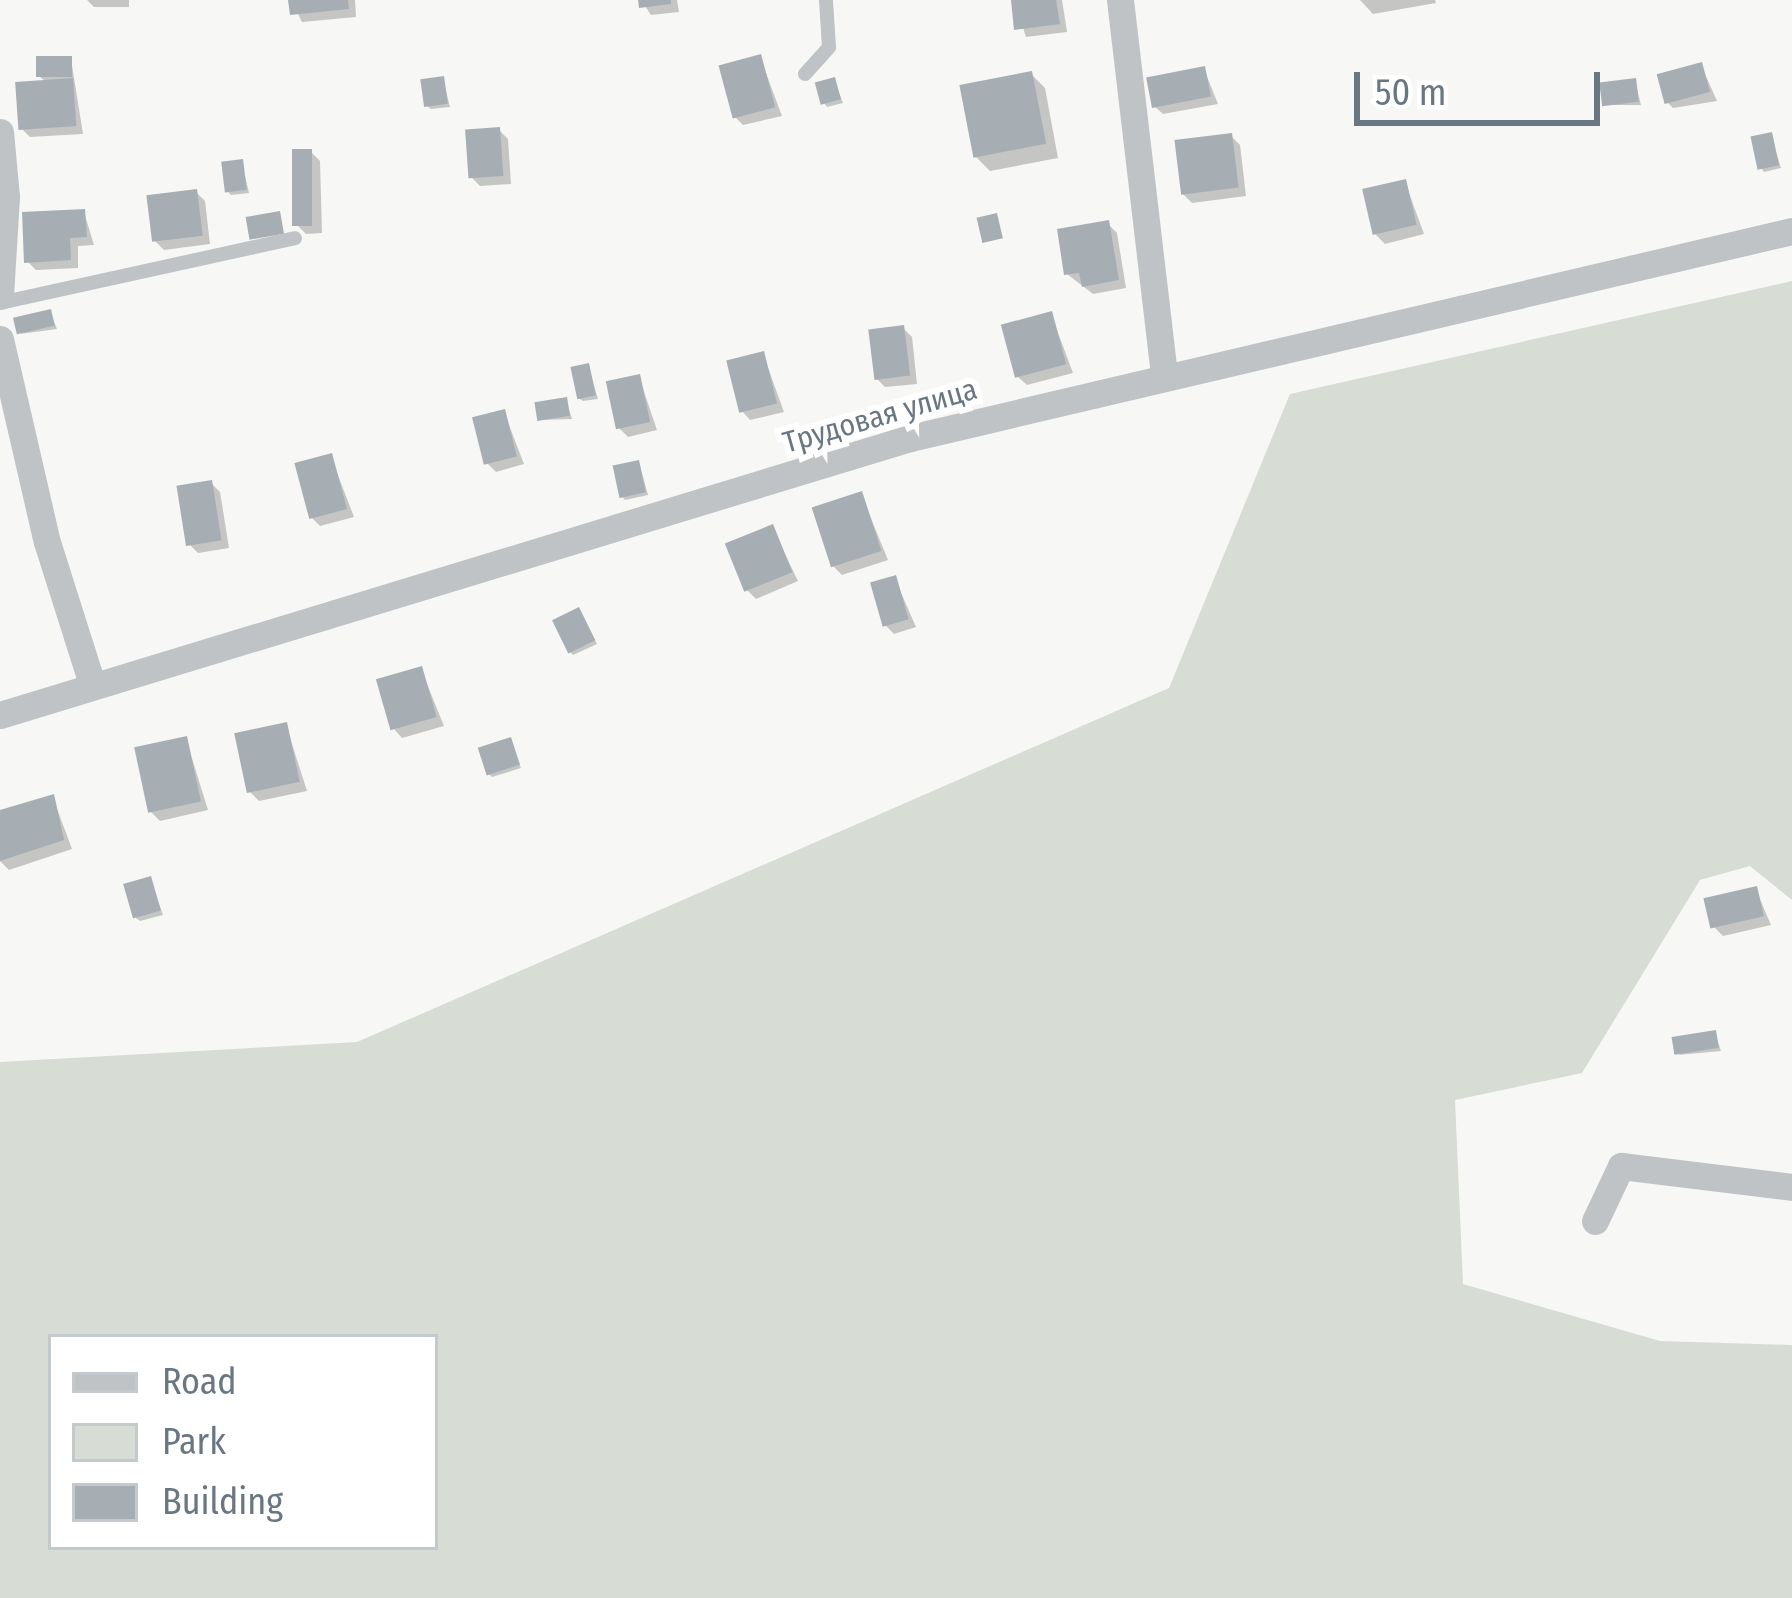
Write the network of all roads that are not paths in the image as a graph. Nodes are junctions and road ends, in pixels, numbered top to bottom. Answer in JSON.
{"nodes":[{"id":1,"x":826,"y":0,"type":"edge"},
{"id":2,"x":1120,"y":0,"type":"edge"},
{"id":3,"x":806,"y":74,"type":"dead end"},
{"id":4,"x":0,"y":132,"type":"edge"},
{"id":5,"x":1792,"y":231,"type":"edge"},
{"id":6,"x":295,"y":238,"type":"dead end"},
{"id":7,"x":0,"y":300,"type":"edge"},
{"id":8,"x":0,"y":339,"type":"edge"},
{"id":9,"x":1164,"y":376,"type":"junction"},
{"id":10,"x":92,"y":684,"type":"junction"},
{"id":11,"x":0,"y":715,"type":"edge"},
{"id":12,"x":1792,"y":1187,"type":"edge"},
{"id":13,"x":1595,"y":1221,"type":"dead end"}],
"edges":[{"from":1,"to":3,"type":"lane"},
{"from":2,"to":9,"type":"street"},
{"from":4,"to":7,"type":"street"},
{"from":5,"to":9,"type":"street","name":"Трудовая улица"},
{"from":6,"to":7,"type":"lane"},
{"from":8,"to":10,"type":"street"},
{"from":9,"to":10,"type":"street","name":"Трудовая улица"},
{"from":10,"to":11,"type":"street","name":"Трудовая улица"},
{"from":12,"to":13,"type":"street"}]}
